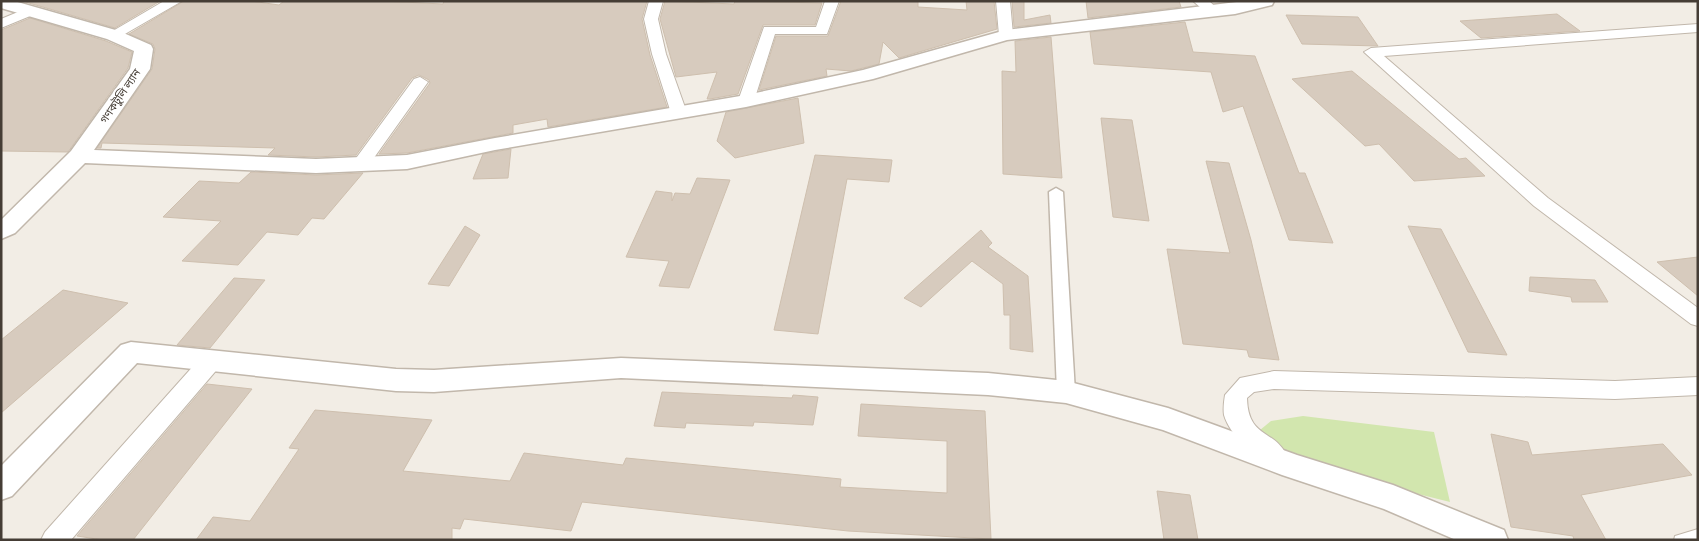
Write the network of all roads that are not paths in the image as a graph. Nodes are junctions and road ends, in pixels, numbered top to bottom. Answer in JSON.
{"nodes":[{"id":1,"x":175,"y":1,"type":"edge"},
{"id":2,"x":656,"y":1,"type":"edge"},
{"id":3,"x":832,"y":1,"type":"edge"},
{"id":4,"x":1003,"y":1,"type":"edge"},
{"id":5,"x":1266,"y":1,"type":"edge"},
{"id":6,"x":1,"y":3,"type":"edge"},
{"id":7,"x":1206,"y":6,"type":"edge"},
{"id":8,"x":30,"y":11,"type":"junction"},
{"id":9,"x":1,"y":24,"type":"edge"},
{"id":10,"x":1698,"y":28,"type":"edge"},
{"id":11,"x":113,"y":35,"type":"junction"},
{"id":12,"x":1006,"y":35,"type":"junction"},
{"id":13,"x":420,"y":82,"type":"dead end"},
{"id":14,"x":746,"y":101,"type":"junction"},
{"id":15,"x":679,"y":113,"type":"junction"},
{"id":16,"x":79,"y":156,"type":"junction"},
{"id":17,"x":360,"y":165,"type":"junction"},
{"id":18,"x":1056,"y":192,"type":"dead end"},
{"id":19,"x":4,"y":229,"type":"edge"},
{"id":20,"x":1698,"y":319,"type":"edge"},
{"id":21,"x":212,"y":360,"type":"junction"},
{"id":22,"x":1698,"y":386,"type":"edge"},
{"id":23,"x":1066,"y":392,"type":"junction"},
{"id":24,"x":1292,"y":466,"type":"junction"},
{"id":25,"x":1,"y":487,"type":"edge"},
{"id":26,"x":1698,"y":535,"type":"edge"},
{"id":27,"x":54,"y":540,"type":"edge"},
{"id":28,"x":1492,"y":540,"type":"edge"},
{"id":29,"x":1680,"y":540,"type":"edge"}],
"edges":[{"from":1,"to":11,"type":"street"},
{"from":2,"to":15,"type":"street"},
{"from":3,"to":14,"type":"street"},
{"from":4,"to":12,"type":"street"},
{"from":5,"to":7,"type":"street"},
{"from":6,"to":8,"type":"street","name":"গণকটুলি ল্যান"},
{"from":7,"to":12,"type":"street"},
{"from":8,"to":9,"type":"street"},
{"from":8,"to":11,"type":"street","name":"গণকটুলি ল্যান"},
{"from":10,"to":20,"type":"street"},
{"from":11,"to":16,"type":"street","name":"গণকটুলি ল্যান"},
{"from":12,"to":14,"type":"street"},
{"from":13,"to":17,"type":"street"},
{"from":14,"to":15,"type":"street"},
{"from":15,"to":17,"type":"street"},
{"from":16,"to":17,"type":"street"},
{"from":16,"to":19,"type":"street","name":"গণকটুলি ল্যান"},
{"from":18,"to":23,"type":"street"},
{"from":21,"to":23,"type":"street"},
{"from":21,"to":25,"type":"street"},
{"from":21,"to":27,"type":"street"},
{"from":22,"to":24,"type":"street"},
{"from":23,"to":24,"type":"street"},
{"from":24,"to":28,"type":"street"},
{"from":26,"to":29,"type":"lane"}]}
